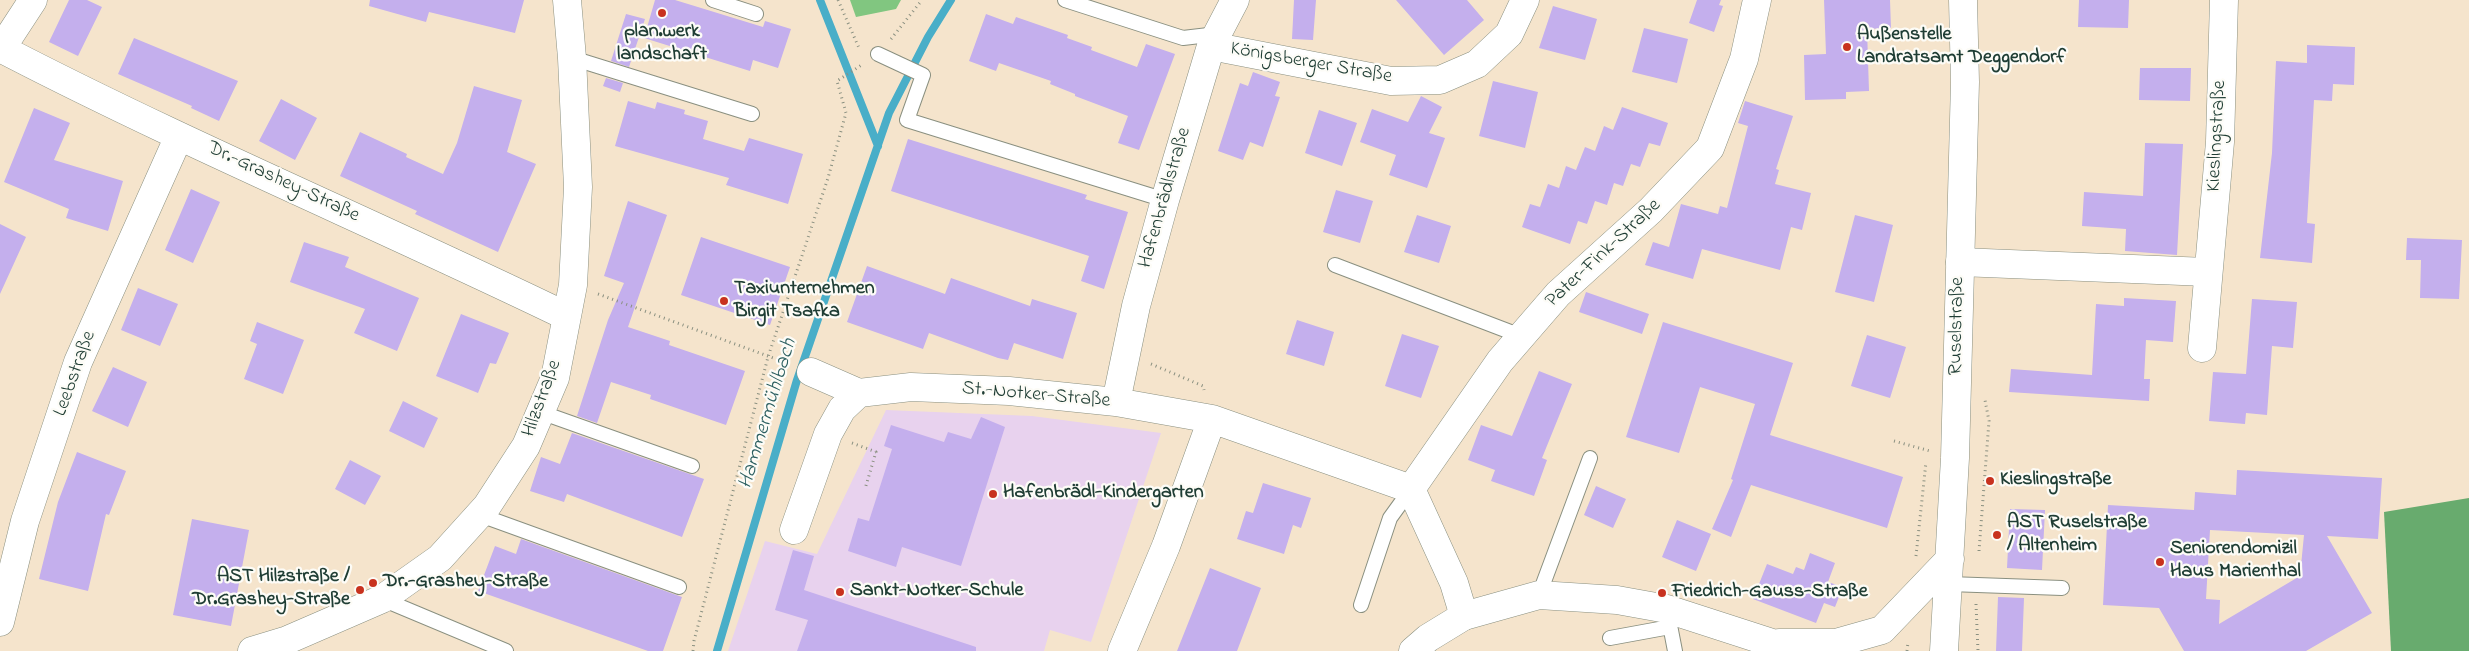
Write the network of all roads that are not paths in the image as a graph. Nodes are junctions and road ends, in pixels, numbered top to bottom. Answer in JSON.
{"nodes":[{"id":1,"x":33,"y":0,"type":"edge"},
{"id":2,"x":567,"y":0,"type":"edge"},
{"id":3,"x":713,"y":0,"type":"edge"},
{"id":4,"x":1065,"y":0,"type":"edge"},
{"id":5,"x":1235,"y":0,"type":"edge"},
{"id":6,"x":1525,"y":0,"type":"edge"},
{"id":7,"x":1757,"y":0,"type":"edge"},
{"id":8,"x":1963,"y":0,"type":"edge"},
{"id":9,"x":2224,"y":0,"type":"edge"},
{"id":10,"x":756,"y":14,"type":"dead end"},
{"id":11,"x":1214,"y":40,"type":"junction"},
{"id":12,"x":1,"y":48,"type":"edge"},
{"id":13,"x":878,"y":54,"type":"road end"},
{"id":14,"x":572,"y":58,"type":"junction"},
{"id":15,"x":752,"y":114,"type":"dead end"},
{"id":16,"x":179,"y":136,"type":"junction"},
{"id":17,"x":1165,"y":200,"type":"junction"},
{"id":18,"x":1960,"y":262,"type":"junction"},
{"id":19,"x":1335,"y":265,"type":"dead end"},
{"id":20,"x":2207,"y":272,"type":"junction"},
{"id":21,"x":566,"y":316,"type":"junction"},
{"id":22,"x":1521,"y":336,"type":"junction"},
{"id":23,"x":2202,"y":348,"type":"dead end"},
{"id":24,"x":812,"y":372,"type":"dead end"},
{"id":25,"x":859,"y":393,"type":"junction"},
{"id":26,"x":1116,"y":402,"type":"junction"},
{"id":27,"x":540,"y":412,"type":"junction"},
{"id":28,"x":1212,"y":419,"type":"junction"},
{"id":29,"x":1590,"y":458,"type":"dead end"},
{"id":30,"x":692,"y":466,"type":"dead end"},
{"id":31,"x":1411,"y":490,"type":"junction"},
{"id":32,"x":480,"y":515,"type":"junction"},
{"id":33,"x":794,"y":530,"type":"dead end"},
{"id":34,"x":1950,"y":572,"type":"junction"},
{"id":35,"x":679,"y":587,"type":"dead end"},
{"id":36,"x":2062,"y":588,"type":"dead end"},
{"id":37,"x":1539,"y":595,"type":"junction"},
{"id":38,"x":382,"y":600,"type":"junction"},
{"id":39,"x":1361,"y":605,"type":"dead end"},
{"id":40,"x":1464,"y":616,"type":"junction"},
{"id":41,"x":1669,"y":618,"type":"junction"},
{"id":42,"x":0,"y":622,"type":"edge"},
{"id":43,"x":1610,"y":638,"type":"dead end"},
{"id":44,"x":1773,"y":647,"type":"edge"},
{"id":45,"x":252,"y":651,"type":"edge"},
{"id":46,"x":506,"y":651,"type":"edge"},
{"id":47,"x":1122,"y":651,"type":"edge"},
{"id":48,"x":1413,"y":651,"type":"edge"},
{"id":49,"x":1675,"y":651,"type":"edge"},
{"id":50,"x":1797,"y":651,"type":"edge"},
{"id":51,"x":1944,"y":651,"type":"edge"}],
"edges":[{"from":1,"to":12,"type":"street"},
{"from":2,"to":14,"type":"street","name":"Hilzstraße"},
{"from":3,"to":10,"type":"lane"},
{"from":4,"to":11,"type":"lane"},
{"from":5,"to":11,"type":"street","name":"Hafenbrädlstraße"},
{"from":6,"to":11,"type":"street","name":"Königsberger Straße"},
{"from":7,"to":22,"type":"street","name":"Pater-Fink-Straße"},
{"from":8,"to":18,"type":"street","name":"Ruselstraße"},
{"from":9,"to":20,"type":"street","name":"Kieslingstraße"},
{"from":11,"to":17,"type":"street","name":"Hafenbrädlstraße"},
{"from":12,"to":16,"type":"street","name":"Dr.-Grashey-Straße"},
{"from":13,"to":17,"type":"lane"},
{"from":14,"to":15,"type":"lane"},
{"from":14,"to":21,"type":"street","name":"Hilzstraße"},
{"from":16,"to":21,"type":"street","name":"Dr.-Grashey-Straße"},
{"from":16,"to":42,"type":"street","name":"Leebstraße"},
{"from":17,"to":26,"type":"street","name":"Hafenbrädlstraße"},
{"from":18,"to":20,"type":"street"},
{"from":18,"to":34,"type":"street","name":"Ruselstraße"},
{"from":19,"to":22,"type":"lane"},
{"from":20,"to":23,"type":"street","name":"Kieslingstraße"},
{"from":21,"to":27,"type":"street","name":"Hilzstraße"},
{"from":22,"to":31,"type":"street","name":"Pater-Fink-Straße"},
{"from":24,"to":25,"type":"street"},
{"from":25,"to":26,"type":"street","name":"St.-Notker-Straße"},
{"from":25,"to":33,"type":"street"},
{"from":26,"to":28,"type":"street","name":"St.-Notker-Straße"},
{"from":27,"to":30,"type":"lane"},
{"from":27,"to":32,"type":"street","name":"Hilzstraße"},
{"from":28,"to":31,"type":"street","name":"St.-Notker-Straße"},
{"from":28,"to":47,"type":"street"},
{"from":29,"to":37,"type":"lane"},
{"from":31,"to":39,"type":"lane"},
{"from":31,"to":40,"type":"street"},
{"from":32,"to":35,"type":"lane"},
{"from":32,"to":38,"type":"street","name":"Hilzstraße"},
{"from":34,"to":36,"type":"lane"},
{"from":34,"to":44,"type":"street"},
{"from":34,"to":51,"type":"street","name":"Ruselstraße"},
{"from":37,"to":40,"type":"street"},
{"from":37,"to":41,"type":"street"},
{"from":38,"to":45,"type":"street","name":"Hilzstraße"},
{"from":38,"to":46,"type":"lane"},
{"from":40,"to":48,"type":"street"},
{"from":41,"to":43,"type":"lane"},
{"from":41,"to":44,"type":"street"},
{"from":41,"to":49,"type":"lane"},
{"from":44,"to":50,"type":"street"}]}
